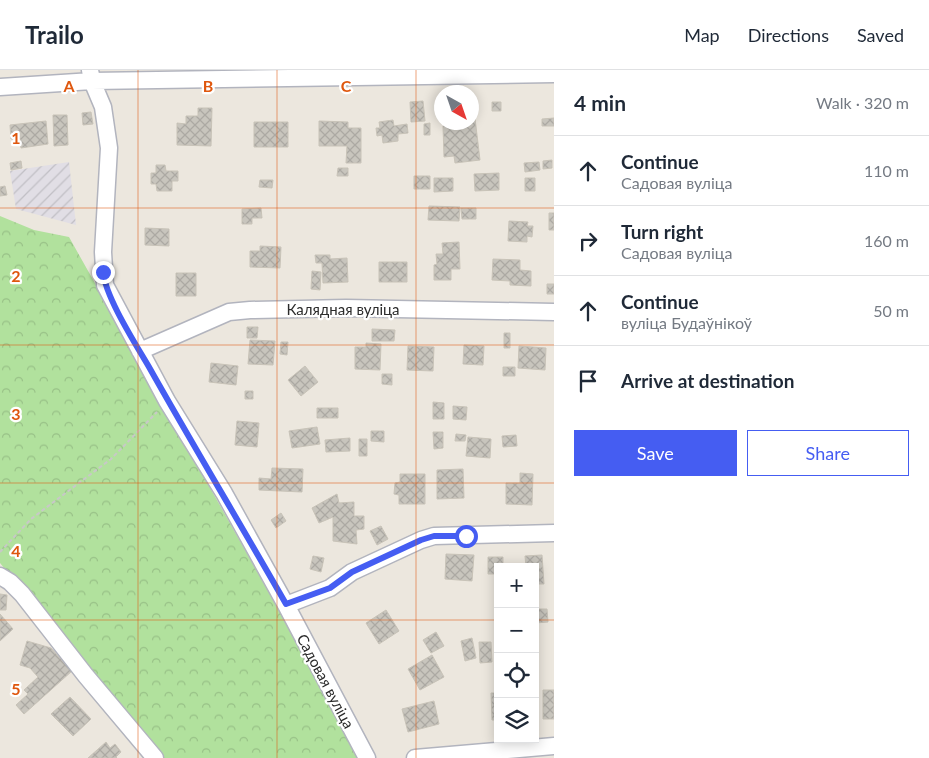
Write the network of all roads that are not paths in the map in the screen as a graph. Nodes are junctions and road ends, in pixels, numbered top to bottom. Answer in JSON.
{"nodes":[{"id":1,"x":554,"y":74,"type":"edge"},
{"id":2,"x":91,"y":75,"type":"edge"},
{"id":3,"x":0,"y":87,"type":"edge"},
{"id":4,"x":554,"y":312,"type":"edge"},
{"id":5,"x":140,"y":351,"type":"junction"},
{"id":6,"x":554,"y":533,"type":"edge"},
{"id":7,"x":0,"y":576,"type":"edge"},
{"id":8,"x":286,"y":604,"type":"junction"},
{"id":9,"x":554,"y":746,"type":"edge"},
{"id":10,"x":156,"y":758,"type":"edge"},
{"id":11,"x":367,"y":758,"type":"edge"},
{"id":12,"x":414,"y":758,"type":"edge"}],
"edges":[{"from":1,"to":2,"type":"street"},
{"from":2,"to":3,"type":"street"},
{"from":2,"to":5,"type":"street","name":"Садовая вуліца"},
{"from":4,"to":5,"type":"street","name":"Калядная вуліца"},
{"from":5,"to":8,"type":"street","name":"Садовая вуліца"},
{"from":6,"to":8,"type":"street"},
{"from":7,"to":10,"type":"street"},
{"from":8,"to":11,"type":"street","name":"Садовая вуліца"},
{"from":9,"to":12,"type":"street"}]}
